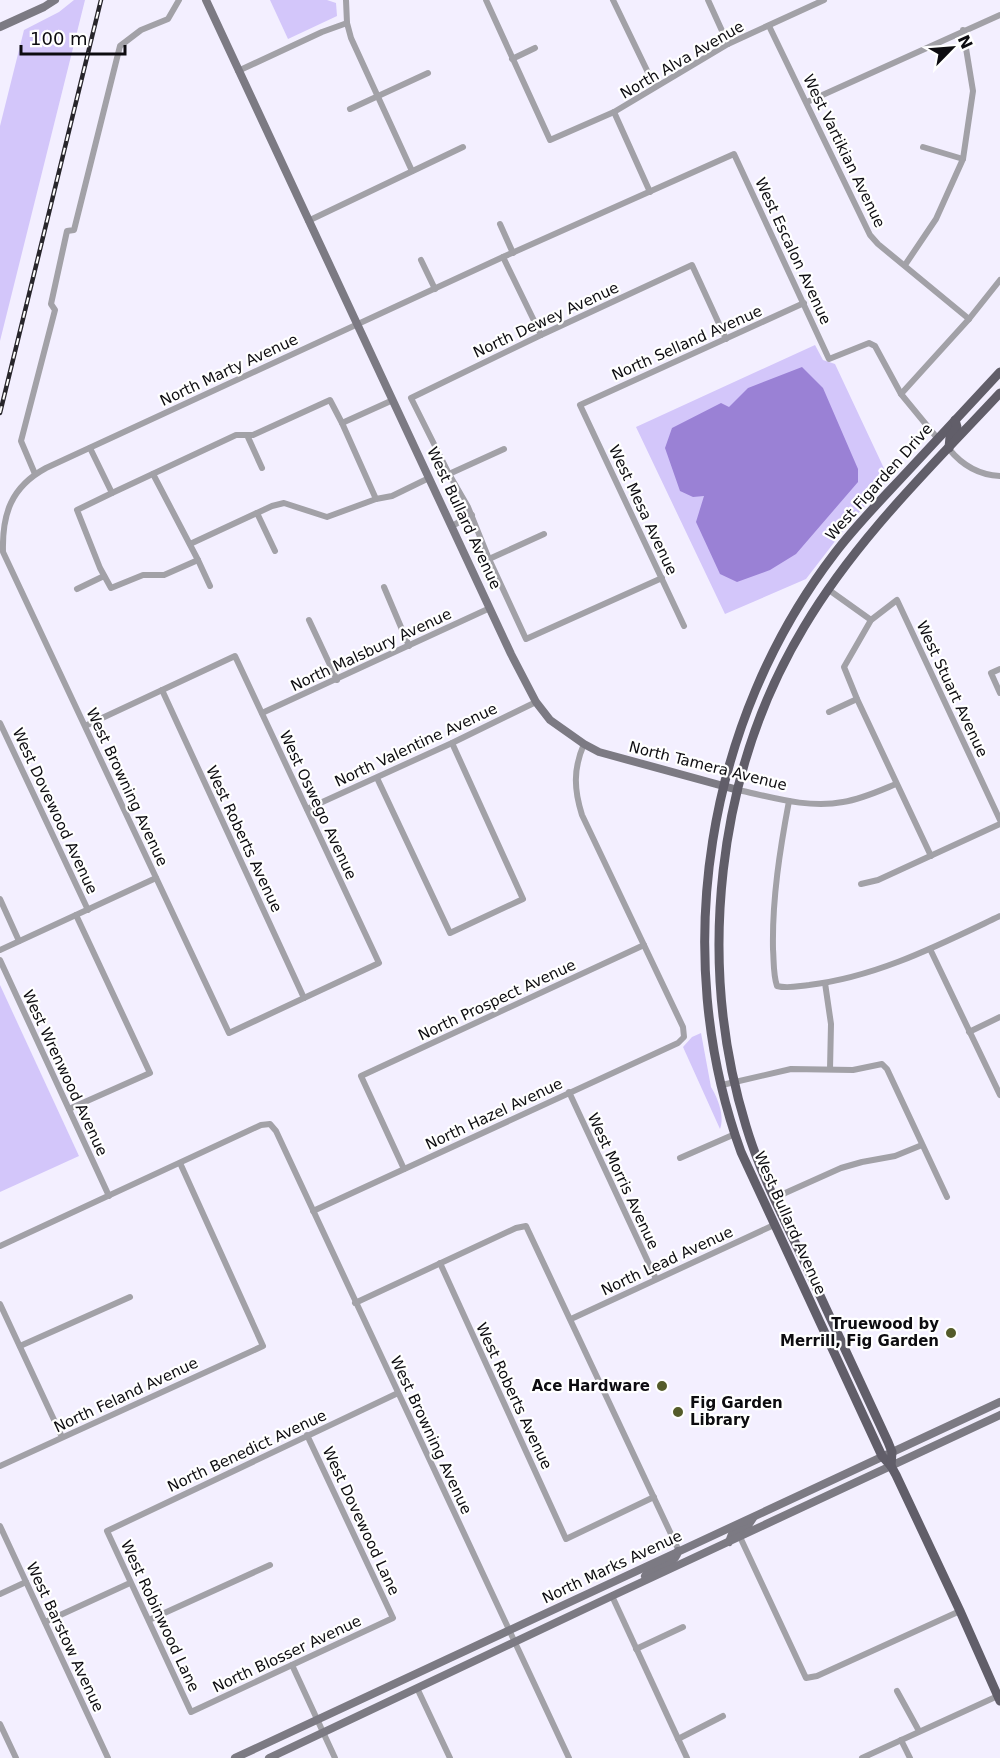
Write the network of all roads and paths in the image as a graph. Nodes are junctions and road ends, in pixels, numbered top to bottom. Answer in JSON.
{"nodes":[{"id":1,"x":55,"y":0,"type":"edge"},
{"id":2,"x":179,"y":0,"type":"edge"},
{"id":3,"x":206,"y":0,"type":"edge"},
{"id":4,"x":346,"y":0,"type":"edge"},
{"id":5,"x":486,"y":0,"type":"edge"},
{"id":6,"x":613,"y":0,"type":"edge"},
{"id":7,"x":708,"y":0,"type":"edge"},
{"id":8,"x":824,"y":0,"type":"edge"},
{"id":9,"x":1000,"y":15,"type":"edge"},
{"id":10,"x":347,"y":23,"type":"junction"},
{"id":11,"x":769,"y":26,"type":"junction"},
{"id":12,"x":0,"y":27,"type":"edge"},
{"id":13,"x":963,"y":30,"type":"junction"},
{"id":14,"x":729,"y":44,"type":"junction"},
{"id":15,"x":535,"y":48,"type":"dead end"},
{"id":16,"x":512,"y":59,"type":"junction"},
{"id":17,"x":238,"y":71,"type":"junction"},
{"id":18,"x":428,"y":73,"type":"dead end"},
{"id":19,"x":655,"y":87,"type":"junction"},
{"id":20,"x":377,"y":96,"type":"junction"},
{"id":21,"x":807,"y":102,"type":"junction"},
{"id":22,"x":350,"y":109,"type":"dead end"},
{"id":23,"x":614,"y":112,"type":"junction"},
{"id":24,"x":463,"y":147,"type":"dead end"},
{"id":25,"x":923,"y":147,"type":"dead end"},
{"id":26,"x":734,"y":154,"type":"joint"},
{"id":27,"x":963,"y":159,"type":"junction"},
{"id":28,"x":412,"y":171,"type":"junction"},
{"id":29,"x":650,"y":192,"type":"junction"},
{"id":30,"x":308,"y":221,"type":"junction"},
{"id":31,"x":500,"y":224,"type":"dead end"},
{"id":32,"x":513,"y":253,"type":"junction"},
{"id":33,"x":503,"y":257,"type":"junction"},
{"id":34,"x":421,"y":260,"type":"dead end"},
{"id":35,"x":905,"y":265,"type":"junction"},
{"id":36,"x":1000,"y":280,"type":"edge"},
{"id":37,"x":435,"y":288,"type":"junction"},
{"id":38,"x":804,"y":303,"type":"junction"},
{"id":39,"x":969,"y":319,"type":"junction"},
{"id":40,"x":357,"y":324,"type":"junction"},
{"id":41,"x":541,"y":334,"type":"junction"},
{"id":42,"x":726,"y":339,"type":"junction"},
{"id":43,"x":1000,"y":372,"type":"edge"},
{"id":44,"x":1000,"y":393,"type":"edge"},
{"id":45,"x":901,"y":394,"type":"junction"},
{"id":46,"x":411,"y":398,"type":"joint"},
{"id":47,"x":393,"y":400,"type":"junction"},
{"id":48,"x":580,"y":405,"type":"joint"},
{"id":49,"x":955,"y":420,"type":"junction"},
{"id":50,"x":342,"y":423,"type":"junction"},
{"id":51,"x":247,"y":435,"type":"junction"},
{"id":52,"x":938,"y":439,"type":"junction"},
{"id":53,"x":90,"y":448,"type":"junction"},
{"id":54,"x":504,"y":449,"type":"dead end"},
{"id":55,"x":949,"y":449,"type":"junction"},
{"id":56,"x":262,"y":468,"type":"dead end"},
{"id":57,"x":927,"y":470,"type":"junction"},
{"id":58,"x":35,"y":474,"type":"junction"},
{"id":59,"x":153,"y":474,"type":"junction"},
{"id":60,"x":449,"y":474,"type":"junction"},
{"id":61,"x":1000,"y":476,"type":"edge"},
{"id":62,"x":429,"y":478,"type":"junction"},
{"id":63,"x":112,"y":493,"type":"junction"},
{"id":64,"x":376,"y":499,"type":"junction"},
{"id":65,"x":257,"y":513,"type":"junction"},
{"id":66,"x":472,"y":515,"type":"junction"},
{"id":67,"x":452,"y":526,"type":"junction"},
{"id":68,"x":544,"y":534,"type":"dead end"},
{"id":69,"x":190,"y":543,"type":"junction"},
{"id":70,"x":275,"y":551,"type":"dead end"},
{"id":71,"x":489,"y":559,"type":"junction"},
{"id":72,"x":198,"y":560,"type":"junction"},
{"id":73,"x":104,"y":576,"type":"junction"},
{"id":74,"x":662,"y":578,"type":"junction"},
{"id":75,"x":210,"y":586,"type":"dead end"},
{"id":76,"x":384,"y":587,"type":"dead end"},
{"id":77,"x":78,"y":589,"type":"dead end"},
{"id":78,"x":829,"y":590,"type":"junction"},
{"id":79,"x":490,"y":608,"type":"junction"},
{"id":80,"x":872,"y":620,"type":"junction"},
{"id":81,"x":309,"y":621,"type":"dead end"},
{"id":82,"x":684,"y":626,"type":"dead end"},
{"id":83,"x":410,"y":646,"type":"junction"},
{"id":84,"x":1000,"y":669,"type":"edge"},
{"id":85,"x":337,"y":680,"type":"junction"},
{"id":86,"x":162,"y":690,"type":"junction"},
{"id":87,"x":1000,"y":693,"type":"edge"},
{"id":88,"x":857,"y":699,"type":"junction"},
{"id":89,"x":536,"y":702,"type":"junction"},
{"id":90,"x":829,"y":712,"type":"dead end"},
{"id":91,"x":262,"y":713,"type":"junction"},
{"id":92,"x":0,"y":723,"type":"edge"},
{"id":93,"x":85,"y":726,"type":"junction"},
{"id":94,"x":452,"y":743,"type":"junction"},
{"id":95,"x":584,"y":744,"type":"junction"},
{"id":96,"x":377,"y":778,"type":"junction"},
{"id":97,"x":896,"y":784,"type":"junction"},
{"id":98,"x":723,"y":785,"type":"junction"},
{"id":99,"x":738,"y":790,"type":"junction"},
{"id":100,"x":789,"y":801,"type":"junction"},
{"id":101,"x":307,"y":809,"type":"junction"},
{"id":102,"x":1000,"y":822,"type":"edge"},
{"id":103,"x":931,"y":856,"type":"junction"},
{"id":104,"x":156,"y":878,"type":"junction"},
{"id":105,"x":861,"y":884,"type":"dead end"},
{"id":106,"x":0,"y":899,"type":"edge"},
{"id":107,"x":88,"y":910,"type":"junction"},
{"id":108,"x":76,"y":915,"type":"junction"},
{"id":109,"x":1000,"y":916,"type":"edge"},
{"id":110,"x":19,"y":941,"type":"junction"},
{"id":111,"x":644,"y":945,"type":"junction"},
{"id":112,"x":930,"y":949,"type":"junction"},
{"id":113,"x":0,"y":950,"type":"edge"},
{"id":114,"x":0,"y":960,"type":"edge"},
{"id":115,"x":825,"y":983,"type":"junction"},
{"id":116,"x":304,"y":998,"type":"junction"},
{"id":117,"x":1000,"y":1017,"type":"edge"},
{"id":118,"x":969,"y":1032,"type":"junction"},
{"id":119,"x":830,"y":1069,"type":"junction"},
{"id":120,"x":735,"y":1083,"type":"junction"},
{"id":121,"x":722,"y":1085,"type":"junction"},
{"id":122,"x":569,"y":1092,"type":"junction"},
{"id":123,"x":1000,"y":1095,"type":"edge"},
{"id":124,"x":69,"y":1109,"type":"junction"},
{"id":125,"x":735,"y":1134,"type":"junction"},
{"id":126,"x":922,"y":1145,"type":"junction"},
{"id":127,"x":756,"y":1156,"type":"junction"},
{"id":128,"x":680,"y":1158,"type":"dead end"},
{"id":129,"x":180,"y":1163,"type":"junction"},
{"id":130,"x":404,"y":1169,"type":"junction"},
{"id":131,"x":109,"y":1196,"type":"junction"},
{"id":132,"x":947,"y":1197,"type":"dead end"},
{"id":133,"x":774,"y":1198,"type":"junction"},
{"id":134,"x":313,"y":1211,"type":"junction"},
{"id":135,"x":774,"y":1225,"type":"junction"},
{"id":136,"x":0,"y":1246,"type":"edge"},
{"id":137,"x":440,"y":1263,"type":"junction"},
{"id":138,"x":656,"y":1279,"type":"junction"},
{"id":139,"x":130,"y":1297,"type":"dead end"},
{"id":140,"x":355,"y":1303,"type":"junction"},
{"id":141,"x":0,"y":1304,"type":"edge"},
{"id":142,"x":570,"y":1319,"type":"junction"},
{"id":143,"x":825,"y":1331,"type":"junction"},
{"id":144,"x":841,"y":1341,"type":"junction"},
{"id":145,"x":20,"y":1347,"type":"junction"},
{"id":146,"x":398,"y":1393,"type":"junction"},
{"id":147,"x":1000,"y":1402,"type":"edge"},
{"id":148,"x":1000,"y":1410,"type":"edge"},
{"id":149,"x":1000,"y":1415,"type":"edge"},
{"id":150,"x":988,"y":1421,"type":"junction"},
{"id":151,"x":307,"y":1435,"type":"junction"},
{"id":152,"x":62,"y":1437,"type":"junction"},
{"id":153,"x":892,"y":1452,"type":"junction"},
{"id":154,"x":882,"y":1456,"type":"junction"},
{"id":155,"x":0,"y":1466,"type":"edge"},
{"id":156,"x":891,"y":1466,"type":"junction"},
{"id":157,"x":654,"y":1497,"type":"junction"},
{"id":158,"x":753,"y":1516,"type":"junction"},
{"id":159,"x":0,"y":1526,"type":"edge"},
{"id":160,"x":107,"y":1531,"type":"joint"},
{"id":161,"x":740,"y":1537,"type":"junction"},
{"id":162,"x":729,"y":1542,"type":"junction"},
{"id":163,"x":679,"y":1551,"type":"junction"},
{"id":164,"x":270,"y":1565,"type":"dead end"},
{"id":165,"x":26,"y":1582,"type":"junction"},
{"id":166,"x":130,"y":1582,"type":"junction"},
{"id":167,"x":641,"y":1582,"type":"junction"},
{"id":168,"x":0,"y":1594,"type":"edge"},
{"id":169,"x":612,"y":1596,"type":"junction"},
{"id":170,"x":960,"y":1611,"type":"junction"},
{"id":171,"x":393,"y":1618,"type":"joint"},
{"id":172,"x":149,"y":1620,"type":"junction"},
{"id":173,"x":45,"y":1622,"type":"junction"},
{"id":174,"x":683,"y":1627,"type":"dead end"},
{"id":175,"x":509,"y":1630,"type":"junction"},
{"id":176,"x":514,"y":1642,"type":"junction"},
{"id":177,"x":636,"y":1649,"type":"junction"},
{"id":178,"x":292,"y":1665,"type":"junction"},
{"id":179,"x":417,"y":1688,"type":"junction"},
{"id":180,"x":897,"y":1691,"type":"dead end"},
{"id":181,"x":999,"y":1698,"type":"edge"},
{"id":182,"x":191,"y":1712,"type":"joint"},
{"id":183,"x":723,"y":1716,"type":"dead end"},
{"id":184,"x":317,"y":1720,"type":"junction"},
{"id":185,"x":0,"y":1724,"type":"edge"},
{"id":186,"x":919,"y":1731,"type":"junction"},
{"id":187,"x":323,"y":1733,"type":"junction"},
{"id":188,"x":678,"y":1738,"type":"junction"},
{"id":189,"x":901,"y":1740,"type":"junction"},
{"id":190,"x":16,"y":1758,"type":"edge"},
{"id":191,"x":108,"y":1758,"type":"edge"},
{"id":192,"x":235,"y":1758,"type":"edge"},
{"id":193,"x":269,"y":1758,"type":"edge"},
{"id":194,"x":335,"y":1758,"type":"edge"},
{"id":195,"x":450,"y":1758,"type":"edge"},
{"id":196,"x":569,"y":1758,"type":"edge"},
{"id":197,"x":687,"y":1758,"type":"edge"},
{"id":198,"x":862,"y":1758,"type":"edge"},
{"id":199,"x":910,"y":1758,"type":"edge"}],
"edges":[{"from":1,"to":12,"type":"main road"},
{"from":2,"to":58,"type":"street"},
{"from":3,"to":17,"type":"main road","name":"West Bullard Avenue"},
{"from":4,"to":10,"type":"street"},
{"from":5,"to":16,"type":"street"},
{"from":6,"to":19,"type":"street"},
{"from":7,"to":14,"type":"street"},
{"from":8,"to":11,"type":"street","name":"North Alva Avenue"},
{"from":9,"to":13,"type":"street"},
{"from":10,"to":17,"type":"street"},
{"from":10,"to":20,"type":"street"},
{"from":11,"to":14,"type":"street","name":"North Alva Avenue"},
{"from":11,"to":21,"type":"street","name":"West Vartikian Avenue"},
{"from":13,"to":21,"type":"street"},
{"from":13,"to":27,"type":"street"},
{"from":14,"to":19,"type":"street","name":"North Alva Avenue"},
{"from":15,"to":16,"type":"street"},
{"from":16,"to":23,"type":"street","name":"North Alva Avenue"},
{"from":17,"to":30,"type":"main road","name":"West Bullard Avenue"},
{"from":18,"to":20,"type":"street"},
{"from":19,"to":23,"type":"street","name":"North Alva Avenue"},
{"from":20,"to":22,"type":"street"},
{"from":20,"to":28,"type":"street"},
{"from":21,"to":35,"type":"street","name":"West Vartikian Avenue"},
{"from":23,"to":29,"type":"street"},
{"from":24,"to":28,"type":"street"},
{"from":25,"to":27,"type":"street"},
{"from":26,"to":29,"type":"street","name":"North Marty Avenue"},
{"from":26,"to":38,"type":"street","name":"West Escalon Avenue"},
{"from":27,"to":35,"type":"street"},
{"from":28,"to":30,"type":"street"},
{"from":29,"to":32,"type":"street","name":"North Marty Avenue"},
{"from":30,"to":40,"type":"main road","name":"West Bullard Avenue"},
{"from":31,"to":32,"type":"street"},
{"from":32,"to":33,"type":"street","name":"North Marty Avenue"},
{"from":33,"to":37,"type":"street","name":"North Marty Avenue"},
{"from":33,"to":41,"type":"street"},
{"from":34,"to":37,"type":"street"},
{"from":35,"to":39,"type":"street","name":"West Vartikian Avenue"},
{"from":36,"to":39,"type":"street"},
{"from":37,"to":40,"type":"street","name":"North Marty Avenue"},
{"from":38,"to":42,"type":"street","name":"North Selland Avenue"},
{"from":38,"to":45,"type":"street","name":"West Escalon Avenue"},
{"from":39,"to":45,"type":"street"},
{"from":40,"to":47,"type":"main road","name":"West Bullard Avenue"},
{"from":40,"to":53,"type":"street","name":"North Marty Avenue"},
{"from":41,"to":42,"type":"street","name":"North Dewey Avenue"},
{"from":41,"to":46,"type":"street","name":"North Dewey Avenue"},
{"from":42,"to":48,"type":"street","name":"North Selland Avenue"},
{"from":43,"to":49,"type":"main road","name":"West Figarden Drive"},
{"from":44,"to":55,"type":"main road","name":"West Figarden Drive"},
{"from":45,"to":52,"type":"street"},
{"from":46,"to":60,"type":"street","name":"West Bullard Avenue"},
{"from":47,"to":50,"type":"street"},
{"from":47,"to":62,"type":"main road","name":"West Bullard Avenue"},
{"from":48,"to":74,"type":"street","name":"West Mesa Avenue"},
{"from":49,"to":52,"type":"main road","name":"West Figarden Drive"},
{"from":49,"to":55,"type":"main road"},
{"from":50,"to":51,"type":"street"},
{"from":50,"to":64,"type":"street"},
{"from":51,"to":56,"type":"street"},
{"from":51,"to":59,"type":"street"},
{"from":52,"to":57,"type":"main road"},
{"from":52,"to":98,"type":"main road","name":"West Figarden Drive"},
{"from":53,"to":58,"type":"street","name":"North Marty Avenue"},
{"from":53,"to":63,"type":"street"},
{"from":54,"to":60,"type":"street"},
{"from":55,"to":57,"type":"main road","name":"West Figarden Drive"},
{"from":55,"to":61,"type":"street"},
{"from":57,"to":78,"type":"main road","name":"West Figarden Drive"},
{"from":58,"to":93,"type":"street","name":"West Browning Avenue"},
{"from":59,"to":63,"type":"street"},
{"from":59,"to":69,"type":"street"},
{"from":60,"to":66,"type":"street","name":"West Bullard Avenue"},
{"from":62,"to":64,"type":"street"},
{"from":62,"to":67,"type":"main road","name":"West Bullard Avenue"},
{"from":63,"to":73,"type":"street"},
{"from":64,"to":65,"type":"street"},
{"from":65,"to":69,"type":"street"},
{"from":65,"to":70,"type":"street"},
{"from":66,"to":67,"type":"street"},
{"from":66,"to":71,"type":"street","name":"West Bullard Avenue"},
{"from":67,"to":79,"type":"main road","name":"West Bullard Avenue"},
{"from":68,"to":71,"type":"street"},
{"from":69,"to":72,"type":"street"},
{"from":71,"to":74,"type":"street","name":"West Bullard Avenue"},
{"from":72,"to":73,"type":"street"},
{"from":72,"to":75,"type":"street"},
{"from":73,"to":77,"type":"street"},
{"from":74,"to":82,"type":"street","name":"West Mesa Avenue"},
{"from":76,"to":83,"type":"street"},
{"from":78,"to":80,"type":"street"},
{"from":78,"to":99,"type":"main road","name":"West Figarden Drive"},
{"from":79,"to":83,"type":"street","name":"North Malsbury Avenue"},
{"from":79,"to":89,"type":"main road","name":"West Bullard Avenue"},
{"from":80,"to":88,"type":"street"},
{"from":80,"to":102,"type":"street","name":"West Stuart Avenue"},
{"from":81,"to":85,"type":"street"},
{"from":83,"to":85,"type":"street","name":"North Malsbury Avenue"},
{"from":84,"to":87,"type":"street"},
{"from":85,"to":91,"type":"street","name":"North Malsbury Avenue"},
{"from":86,"to":91,"type":"street","name":"West Oswego Avenue"},
{"from":86,"to":93,"type":"street"},
{"from":86,"to":116,"type":"street","name":"West Roberts Avenue"},
{"from":88,"to":90,"type":"street"},
{"from":88,"to":97,"type":"street"},
{"from":89,"to":94,"type":"street","name":"North Valentine Avenue"},
{"from":89,"to":95,"type":"main road","name":"West Bullard Avenue"},
{"from":91,"to":101,"type":"street","name":"West Oswego Avenue"},
{"from":92,"to":107,"type":"street","name":"West Dovewood Avenue"},
{"from":93,"to":104,"type":"street","name":"West Browning Avenue"},
{"from":94,"to":96,"type":"street","name":"North Valentine Avenue"},
{"from":94,"to":96,"type":"street"},
{"from":95,"to":98,"type":"main road","name":"North Tamera Avenue"},
{"from":95,"to":111,"type":"street"},
{"from":96,"to":101,"type":"street","name":"North Valentine Avenue"},
{"from":97,"to":100,"type":"street","name":"North Tamera Avenue"},
{"from":97,"to":103,"type":"street"},
{"from":98,"to":99,"type":"main road","name":"North Tamera Avenue"},
{"from":98,"to":121,"type":"main road","name":"West Figarden Drive"},
{"from":99,"to":100,"type":"street","name":"North Tamera Avenue"},
{"from":99,"to":120,"type":"main road","name":"West Bullard Avenue"},
{"from":100,"to":115,"type":"street"},
{"from":101,"to":116,"type":"street","name":"West Oswego Avenue"},
{"from":102,"to":103,"type":"street"},
{"from":103,"to":105,"type":"street"},
{"from":104,"to":107,"type":"street"},
{"from":104,"to":116,"type":"street","name":"West Browning Avenue"},
{"from":106,"to":110,"type":"street"},
{"from":107,"to":108,"type":"street"},
{"from":108,"to":110,"type":"street"},
{"from":108,"to":124,"type":"street"},
{"from":109,"to":112,"type":"street"},
{"from":110,"to":113,"type":"street"},
{"from":111,"to":122,"type":"street","name":"North Hazel Avenue"},
{"from":111,"to":130,"type":"street","name":"North Prospect Avenue"},
{"from":112,"to":115,"type":"street"},
{"from":112,"to":118,"type":"street"},
{"from":114,"to":124,"type":"street","name":"West Wrenwood Avenue"},
{"from":115,"to":119,"type":"street"},
{"from":117,"to":118,"type":"street"},
{"from":118,"to":123,"type":"street"},
{"from":119,"to":120,"type":"street"},
{"from":119,"to":126,"type":"street"},
{"from":120,"to":121,"type":"street"},
{"from":120,"to":127,"type":"main road","name":"West Bullard Avenue"},
{"from":121,"to":125,"type":"main road","name":"West Bullard Avenue"},
{"from":122,"to":130,"type":"street","name":"North Hazel Avenue"},
{"from":122,"to":138,"type":"street","name":"West Morris Avenue"},
{"from":124,"to":131,"type":"street","name":"West Wrenwood Avenue"},
{"from":125,"to":127,"type":"main road"},
{"from":125,"to":128,"type":"street"},
{"from":125,"to":135,"type":"main road","name":"West Bullard Avenue"},
{"from":126,"to":132,"type":"street"},
{"from":126,"to":133,"type":"street"},
{"from":127,"to":133,"type":"main road","name":"West Bullard Avenue"},
{"from":129,"to":131,"type":"street"},
{"from":129,"to":134,"type":"street","name":"West Browning Avenue"},
{"from":129,"to":152,"type":"street","name":"North Feland Avenue"},
{"from":130,"to":134,"type":"street","name":"North Hazel Avenue"},
{"from":131,"to":136,"type":"street"},
{"from":133,"to":144,"type":"main road","name":"West Bullard Avenue"},
{"from":134,"to":140,"type":"street","name":"West Browning Avenue"},
{"from":135,"to":138,"type":"street","name":"North Lead Avenue"},
{"from":135,"to":143,"type":"main road","name":"West Bullard Avenue"},
{"from":137,"to":140,"type":"street"},
{"from":137,"to":142,"type":"street"},
{"from":137,"to":157,"type":"street","name":"West Roberts Avenue"},
{"from":138,"to":142,"type":"street","name":"North Lead Avenue"},
{"from":139,"to":145,"type":"street"},
{"from":140,"to":146,"type":"street","name":"West Browning Avenue"},
{"from":141,"to":145,"type":"street"},
{"from":142,"to":157,"type":"street"},
{"from":143,"to":144,"type":"main road"},
{"from":143,"to":154,"type":"main road","name":"West Bullard Avenue"},
{"from":144,"to":153,"type":"main road","name":"West Bullard Avenue"},
{"from":145,"to":152,"type":"street"},
{"from":146,"to":151,"type":"street","name":"North Benedict Avenue"},
{"from":146,"to":175,"type":"street","name":"West Browning Avenue"},
{"from":147,"to":153,"type":"main road","name":"North Marks Avenue"},
{"from":148,"to":150,"type":"main road"},
{"from":149,"to":150,"type":"main road","name":"North Marks Avenue"},
{"from":150,"to":156,"type":"main road","name":"North Marks Avenue"},
{"from":151,"to":160,"type":"street","name":"North Benedict Avenue"},
{"from":151,"to":171,"type":"street","name":"West Dovewood Lane"},
{"from":152,"to":155,"type":"street","name":"North Feland Avenue"},
{"from":153,"to":154,"type":"main road","name":"North Marks Avenue"},
{"from":153,"to":156,"type":"main road","name":"West Bullard Avenue"},
{"from":154,"to":156,"type":"main road","name":"West Bullard Avenue"},
{"from":154,"to":158,"type":"main road","name":"North Marks Avenue"},
{"from":156,"to":161,"type":"main road","name":"North Marks Avenue"},
{"from":156,"to":170,"type":"main road","name":"West Bullard Avenue"},
{"from":157,"to":163,"type":"street"},
{"from":158,"to":162,"type":"main road"},
{"from":158,"to":163,"type":"main road","name":"North Marks Avenue"},
{"from":159,"to":165,"type":"street","name":"West Barstow Avenue"},
{"from":160,"to":166,"type":"street","name":"West Robinwood Lane"},
{"from":161,"to":162,"type":"main road","name":"North Marks Avenue"},
{"from":161,"to":170,"type":"street"},
{"from":162,"to":167,"type":"main road","name":"North Marks Avenue"},
{"from":163,"to":167,"type":"main road"},
{"from":163,"to":175,"type":"main road","name":"North Marks Avenue"},
{"from":164,"to":172,"type":"street"},
{"from":165,"to":168,"type":"street"},
{"from":165,"to":173,"type":"street","name":"West Barstow Avenue"},
{"from":166,"to":172,"type":"street","name":"West Robinwood Lane"},
{"from":166,"to":173,"type":"street"},
{"from":167,"to":169,"type":"main road","name":"North Marks Avenue"},
{"from":169,"to":176,"type":"main road","name":"North Marks Avenue"},
{"from":169,"to":177,"type":"street"},
{"from":170,"to":181,"type":"main road","name":"West Bullard Avenue"},
{"from":171,"to":178,"type":"street","name":"North Blosser Avenue"},
{"from":172,"to":182,"type":"street","name":"West Robinwood Lane"},
{"from":173,"to":191,"type":"street","name":"West Barstow Avenue"},
{"from":174,"to":177,"type":"street"},
{"from":175,"to":176,"type":"street","name":"West Browning Avenue"},
{"from":175,"to":184,"type":"main road","name":"North Marks Avenue"},
{"from":176,"to":179,"type":"main road","name":"North Marks Avenue"},
{"from":176,"to":196,"type":"street","name":"West Browning Avenue"},
{"from":177,"to":188,"type":"street"},
{"from":178,"to":182,"type":"street","name":"North Blosser Avenue"},
{"from":178,"to":184,"type":"street"},
{"from":179,"to":187,"type":"main road","name":"North Marks Avenue"},
{"from":179,"to":195,"type":"street"},
{"from":180,"to":186,"type":"street"},
{"from":181,"to":186,"type":"street"},
{"from":183,"to":188,"type":"street"},
{"from":184,"to":187,"type":"street"},
{"from":184,"to":192,"type":"main road","name":"North Marks Avenue"},
{"from":185,"to":190,"type":"street"},
{"from":186,"to":189,"type":"street"},
{"from":187,"to":193,"type":"main road","name":"North Marks Avenue"},
{"from":187,"to":194,"type":"street"},
{"from":188,"to":197,"type":"street"},
{"from":189,"to":198,"type":"street"},
{"from":189,"to":199,"type":"street"}]}
